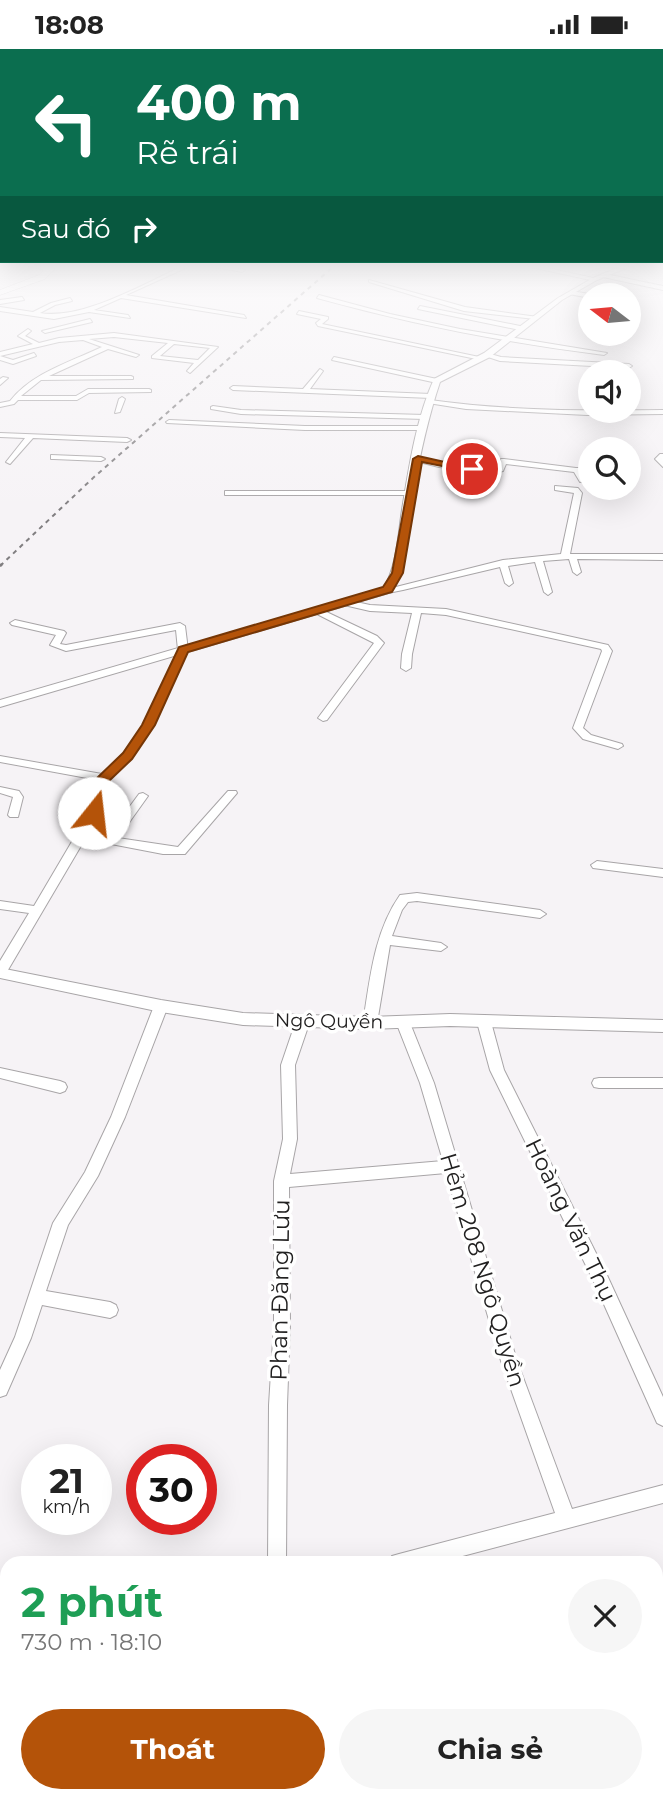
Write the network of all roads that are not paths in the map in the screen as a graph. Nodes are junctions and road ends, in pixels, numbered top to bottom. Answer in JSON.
{"nodes":[{"id":1,"x":25,"y":348,"type":"edge"},
{"id":2,"x":105,"y":348,"type":"edge"},
{"id":3,"x":110,"y":348,"type":"edge"},
{"id":4,"x":166,"y":348,"type":"edge"},
{"id":5,"x":214,"y":348,"type":"edge"},
{"id":6,"x":441,"y":348,"type":"edge"},
{"id":7,"x":495,"y":348,"type":"edge"},
{"id":8,"x":568,"y":348,"type":"edge"},
{"id":9,"x":604,"y":353,"type":"dead end"},
{"id":10,"x":34,"y":355,"type":"dead end"},
{"id":11,"x":136,"y":355,"type":"dead end"},
{"id":12,"x":0,"y":356,"type":"edge"},
{"id":13,"x":484,"y":356,"type":"junction"},
{"id":14,"x":334,"y":359,"type":"dead end"},
{"id":15,"x":200,"y":362,"type":"junction"},
{"id":16,"x":578,"y":363,"type":"edge"},
{"id":17,"x":320,"y":370,"type":"dead end"},
{"id":18,"x":190,"y":371,"type":"dead end"},
{"id":19,"x":39,"y":378,"type":"junction"},
{"id":20,"x":131,"y":378,"type":"dead end"},
{"id":21,"x":437,"y":381,"type":"junction"},
{"id":22,"x":233,"y":388,"type":"dead end"},
{"id":23,"x":149,"y":391,"type":"dead end"},
{"id":24,"x":304,"y":392,"type":"junction"},
{"id":25,"x":17,"y":398,"type":"junction"},
{"id":26,"x":79,"y":398,"type":"junction"},
{"id":27,"x":122,"y":398,"type":"junction"},
{"id":28,"x":142,"y":399,"type":"dead end"},
{"id":29,"x":430,"y":399,"type":"junction"},
{"id":30,"x":0,"y":405,"type":"edge"},
{"id":31,"x":213,"y":408,"type":"dead end"},
{"id":32,"x":117,"y":412,"type":"dead end"},
{"id":33,"x":663,"y":412,"type":"edge"},
{"id":34,"x":425,"y":417,"type":"junction"},
{"id":35,"x":169,"y":422,"type":"dead end"},
{"id":36,"x":423,"y":428,"type":"junction"},
{"id":37,"x":0,"y":435,"type":"edge"},
{"id":38,"x":30,"y":437,"type":"junction"},
{"id":39,"x":69,"y":438,"type":"junction"},
{"id":40,"x":127,"y":440,"type":"dead end"},
{"id":41,"x":663,"y":456,"type":"edge"},
{"id":42,"x":101,"y":459,"type":"dead end"},
{"id":43,"x":418,"y":459,"type":"junction"},
{"id":44,"x":10,"y":462,"type":"dead end"},
{"id":45,"x":663,"y":465,"type":"edge"},
{"id":46,"x":578,"y":473,"type":"edge"},
{"id":47,"x":558,"y":488,"type":"dead end"},
{"id":48,"x":229,"y":493,"type":"dead end"},
{"id":49,"x":409,"y":493,"type":"junction"},
{"id":50,"x":618,"y":555,"type":"junction"},
{"id":51,"x":661,"y":556,"type":"edge"},
{"id":52,"x":568,"y":557,"type":"junction"},
{"id":53,"x":538,"y":559,"type":"junction"},
{"id":54,"x":503,"y":563,"type":"junction"},
{"id":55,"x":618,"y":570,"type":"dead end"},
{"id":56,"x":577,"y":572,"type":"dead end"},
{"id":57,"x":509,"y":583,"type":"dead end"},
{"id":58,"x":388,"y":590,"type":"junction"},
{"id":59,"x":548,"y":593,"type":"dead end"},
{"id":60,"x":347,"y":603,"type":"junction"},
{"id":61,"x":417,"y":609,"type":"junction"},
{"id":62,"x":318,"y":611,"type":"junction"},
{"id":63,"x":15,"y":623,"type":"dead end"},
{"id":64,"x":183,"y":650,"type":"junction"},
{"id":65,"x":406,"y":668,"type":"dead end"},
{"id":66,"x":0,"y":704,"type":"edge"},
{"id":67,"x":323,"y":718,"type":"dead end"},
{"id":68,"x":618,"y":746,"type":"dead end"},
{"id":69,"x":0,"y":759,"type":"edge"},
{"id":70,"x":104,"y":778,"type":"junction"},
{"id":71,"x":0,"y":790,"type":"edge"},
{"id":72,"x":232,"y":793,"type":"dead end"},
{"id":73,"x":143,"y":796,"type":"dead end"},
{"id":74,"x":14,"y":815,"type":"dead end"},
{"id":75,"x":81,"y":835,"type":"junction"},
{"id":76,"x":110,"y":841,"type":"junction"},
{"id":77,"x":597,"y":865,"type":"dead end"},
{"id":78,"x":663,"y":873,"type":"edge"},
{"id":79,"x":0,"y":905,"type":"edge"},
{"id":80,"x":36,"y":910,"type":"junction"},
{"id":81,"x":540,"y":914,"type":"dead end"},
{"id":82,"x":386,"y":940,"type":"junction"},
{"id":83,"x":441,"y":947,"type":"dead end"},
{"id":84,"x":0,"y":973,"type":"edge"},
{"id":85,"x":161,"y":1006,"type":"junction"},
{"id":86,"x":303,"y":1021,"type":"junction"},
{"id":87,"x":402,"y":1022,"type":"junction"},
{"id":88,"x":484,"y":1022,"type":"junction"},
{"id":89,"x":370,"y":1023,"type":"junction"},
{"id":90,"x":663,"y":1026,"type":"edge"},
{"id":91,"x":0,"y":1073,"type":"edge"},
{"id":92,"x":598,"y":1083,"type":"dead end"},
{"id":93,"x":663,"y":1083,"type":"edge"},
{"id":94,"x":60,"y":1087,"type":"dead end"},
{"id":95,"x":450,"y":1166,"type":"junction"},
{"id":96,"x":281,"y":1181,"type":"junction"},
{"id":97,"x":36,"y":1297,"type":"junction"},
{"id":98,"x":110,"y":1310,"type":"dead end"},
{"id":99,"x":0,"y":1389,"type":"edge"},
{"id":100,"x":663,"y":1417,"type":"edge"},
{"id":101,"x":663,"y":1495,"type":"edge"},
{"id":102,"x":566,"y":1518,"type":"junction"},
{"id":103,"x":277,"y":1556,"type":"edge"},
{"id":104,"x":425,"y":1556,"type":"edge"}],
"edges":[{"from":1,"to":12,"type":"street"},
{"from":2,"to":19,"type":"street"},
{"from":3,"to":11,"type":"street"},
{"from":4,"to":15,"type":"street"},
{"from":5,"to":15,"type":"street"},
{"from":6,"to":13,"type":"street"},
{"from":7,"to":13,"type":"street"},
{"from":8,"to":9,"type":"street"},
{"from":10,"to":12,"type":"street"},
{"from":13,"to":16,"type":"street"},
{"from":13,"to":21,"type":"street"},
{"from":14,"to":21,"type":"street"},
{"from":15,"to":18,"type":"street"},
{"from":17,"to":24,"type":"street"},
{"from":19,"to":20,"type":"street"},
{"from":19,"to":25,"type":"street"},
{"from":21,"to":29,"type":"street"},
{"from":22,"to":24,"type":"street"},
{"from":23,"to":26,"type":"street"},
{"from":24,"to":29,"type":"street"},
{"from":25,"to":26,"type":"street"},
{"from":25,"to":30,"type":"street"},
{"from":26,"to":27,"type":"street"},
{"from":27,"to":28,"type":"street"},
{"from":27,"to":32,"type":"street"},
{"from":29,"to":33,"type":"street"},
{"from":29,"to":34,"type":"street"},
{"from":31,"to":34,"type":"street"},
{"from":34,"to":36,"type":"street"},
{"from":35,"to":36,"type":"street"},
{"from":36,"to":43,"type":"street"},
{"from":37,"to":38,"type":"street"},
{"from":38,"to":39,"type":"street"},
{"from":38,"to":44,"type":"street"},
{"from":39,"to":40,"type":"street"},
{"from":39,"to":42,"type":"street"},
{"from":41,"to":45,"type":"street"},
{"from":43,"to":46,"type":"street"},
{"from":43,"to":49,"type":"street"},
{"from":47,"to":52,"type":"street"},
{"from":48,"to":49,"type":"street"},
{"from":49,"to":58,"type":"street"},
{"from":50,"to":51,"type":"street"},
{"from":50,"to":52,"type":"street"},
{"from":50,"to":55,"type":"street"},
{"from":52,"to":53,"type":"street"},
{"from":52,"to":56,"type":"street"},
{"from":53,"to":54,"type":"street"},
{"from":53,"to":59,"type":"street"},
{"from":54,"to":57,"type":"street"},
{"from":54,"to":58,"type":"street"},
{"from":58,"to":60,"type":"street"},
{"from":60,"to":61,"type":"street"},
{"from":60,"to":62,"type":"street"},
{"from":61,"to":65,"type":"street"},
{"from":61,"to":68,"type":"street"},
{"from":62,"to":64,"type":"street"},
{"from":62,"to":67,"type":"street"},
{"from":63,"to":64,"type":"street"},
{"from":64,"to":66,"type":"street"},
{"from":64,"to":70,"type":"street"},
{"from":69,"to":70,"type":"street"},
{"from":70,"to":75,"type":"street"},
{"from":71,"to":74,"type":"street"},
{"from":72,"to":76,"type":"street"},
{"from":73,"to":76,"type":"street"},
{"from":75,"to":76,"type":"street"},
{"from":75,"to":80,"type":"street"},
{"from":77,"to":78,"type":"street"},
{"from":79,"to":80,"type":"street"},
{"from":80,"to":84,"type":"street"},
{"from":81,"to":82,"type":"street"},
{"from":82,"to":83,"type":"street"},
{"from":82,"to":89,"type":"street"},
{"from":84,"to":85,"type":"street","name":"Ngô Quyền"},
{"from":85,"to":86,"type":"street","name":"Ngô Quyền"},
{"from":85,"to":97,"type":"street"},
{"from":86,"to":89,"type":"street","name":"Ngô Quyền"},
{"from":86,"to":96,"type":"street","name":"Phan Đăng Lưu"},
{"from":87,"to":88,"type":"street","name":"Ngô Quyền"},
{"from":87,"to":89,"type":"street","name":"Ngô Quyền"},
{"from":87,"to":95,"type":"street","name":"Hẻm 208 Ngô Quyền"},
{"from":88,"to":90,"type":"street","name":"Ngô Quyền"},
{"from":88,"to":100,"type":"street","name":"Hoàng Văn Thụ"},
{"from":91,"to":94,"type":"street"},
{"from":92,"to":93,"type":"street"},
{"from":95,"to":96,"type":"street"},
{"from":95,"to":102,"type":"street","name":"Hẻm 208 Ngô Quyền"},
{"from":96,"to":103,"type":"street","name":"Phan Đăng Lưu"},
{"from":97,"to":98,"type":"street"},
{"from":97,"to":99,"type":"street"},
{"from":101,"to":102,"type":"street"},
{"from":102,"to":104,"type":"street"}]}
